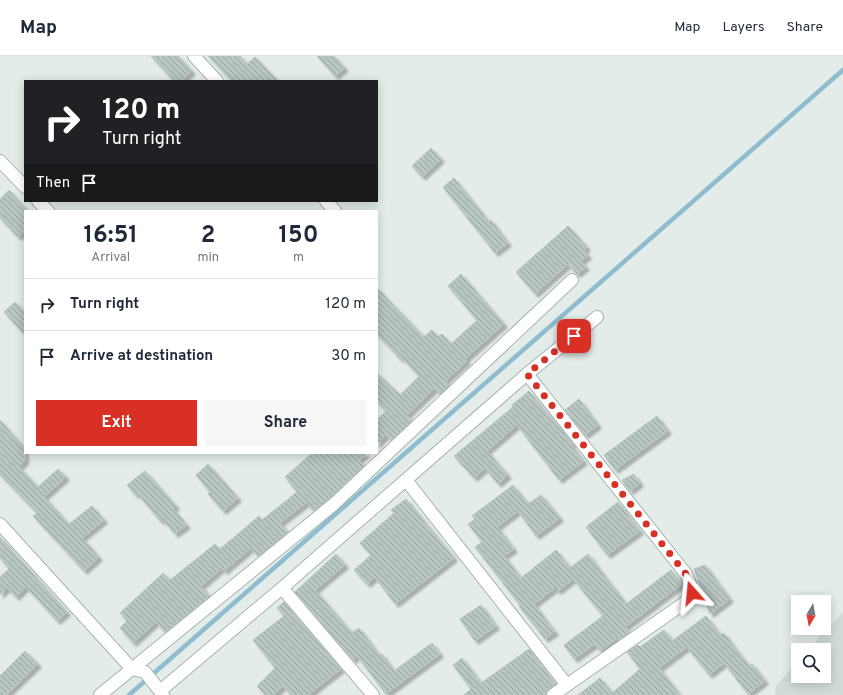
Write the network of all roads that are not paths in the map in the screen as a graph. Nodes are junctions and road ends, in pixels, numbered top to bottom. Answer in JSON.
{"nodes":[{"id":1,"x":194,"y":56,"type":"edge"},
{"id":2,"x":216,"y":80,"type":"edge"},
{"id":3,"x":0,"y":160,"type":"edge"},
{"id":4,"x":24,"y":186,"type":"edge"},
{"id":5,"x":39,"y":202,"type":"edge"},
{"id":6,"x":327,"y":202,"type":"edge"},
{"id":7,"x":47,"y":210,"type":"edge"},
{"id":8,"x":334,"y":210,"type":"edge"},
{"id":9,"x":572,"y":280,"type":"dead end"},
{"id":10,"x":597,"y":317,"type":"dead end"},
{"id":11,"x":527,"y":374,"type":"junction"},
{"id":12,"x":406,"y":480,"type":"junction"},
{"id":13,"x":0,"y":524,"type":"edge"},
{"id":14,"x":282,"y":588,"type":"junction"},
{"id":15,"x":132,"y":669,"type":"junction"},
{"id":16,"x":567,"y":685,"type":"junction"},
{"id":17,"x":159,"y":689,"type":"edge"},
{"id":18,"x":100,"y":695,"type":"edge"},
{"id":19,"x":374,"y":695,"type":"edge"},
{"id":20,"x":553,"y":695,"type":"edge"}],
"edges":[{"from":1,"to":2,"type":"street"},
{"from":3,"to":4,"type":"street"},
{"from":5,"to":7,"type":"street"},
{"from":6,"to":8,"type":"street"},
{"from":9,"to":15,"type":"street"},
{"from":10,"to":11,"type":"street"},
{"from":11,"to":12,"type":"street"},
{"from":11,"to":16,"type":"street"},
{"from":12,"to":14,"type":"street"},
{"from":12,"to":16,"type":"street"},
{"from":13,"to":15,"type":"street"},
{"from":14,"to":17,"type":"street"},
{"from":14,"to":19,"type":"street"},
{"from":15,"to":17,"type":"street"},
{"from":15,"to":18,"type":"street"},
{"from":16,"to":20,"type":"street"}]}
